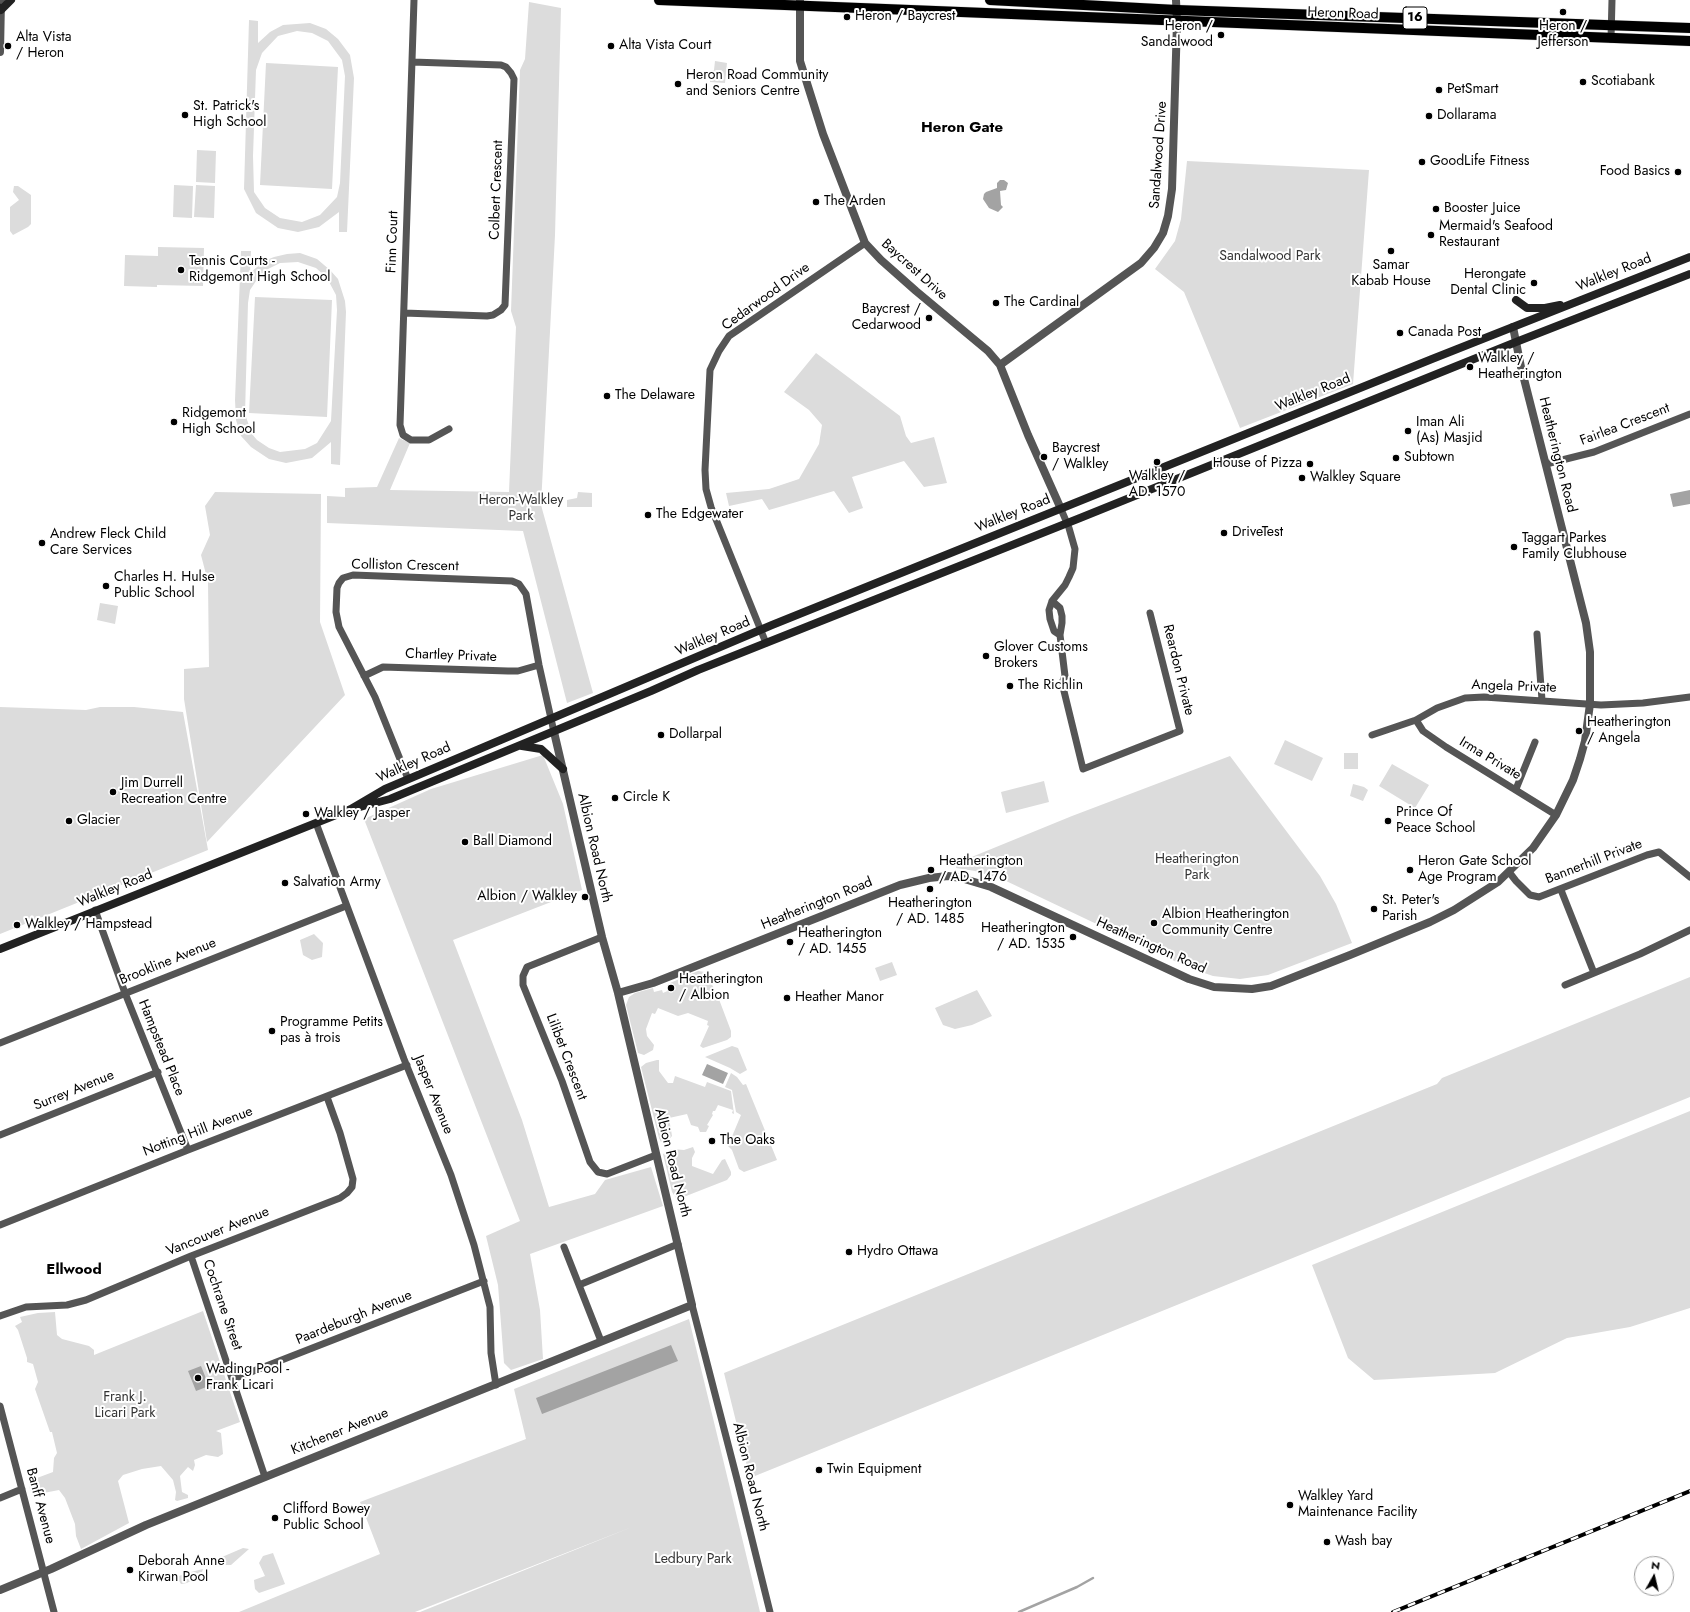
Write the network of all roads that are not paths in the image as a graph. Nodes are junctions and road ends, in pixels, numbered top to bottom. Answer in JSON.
{"nodes":[{"id":1,"x":1,"y":0,"type":"edge"},
{"id":2,"x":11,"y":0,"type":"edge"},
{"id":3,"x":414,"y":0,"type":"edge"},
{"id":4,"x":659,"y":0,"type":"edge"},
{"id":5,"x":990,"y":0,"type":"edge"},
{"id":6,"x":1612,"y":0,"type":"edge"},
{"id":7,"x":1014,"y":1,"type":"junction"},
{"id":8,"x":800,"y":3,"type":"edge"},
{"id":9,"x":1177,"y":5,"type":"edge"},
{"id":10,"x":1,"y":9,"type":"edge"},
{"id":11,"x":1013,"y":15,"type":"junction"},
{"id":12,"x":1177,"y":22,"type":"junction"},
{"id":13,"x":1611,"y":26,"type":"junction"},
{"id":14,"x":1690,"y":28,"type":"edge"},
{"id":15,"x":1611,"y":38,"type":"junction"},
{"id":16,"x":1690,"y":42,"type":"edge"},
{"id":17,"x":0,"y":52,"type":"edge"},
{"id":18,"x":412,"y":62,"type":"junction"},
{"id":19,"x":865,"y":242,"type":"junction"},
{"id":20,"x":1690,"y":257,"type":"edge"},
{"id":21,"x":1690,"y":274,"type":"edge"},
{"id":22,"x":1516,"y":300,"type":"dead end"},
{"id":23,"x":1576,"y":302,"type":"junction"},
{"id":24,"x":404,"y":313,"type":"junction"},
{"id":25,"x":1513,"y":327,"type":"junction"},
{"id":26,"x":1516,"y":342,"type":"junction"},
{"id":27,"x":1000,"y":365,"type":"junction"},
{"id":28,"x":1690,"y":414,"type":"edge"},
{"id":29,"x":449,"y":429,"type":"dead end"},
{"id":30,"x":1546,"y":464,"type":"junction"},
{"id":31,"x":1061,"y":509,"type":"junction"},
{"id":32,"x":1067,"y":523,"type":"junction"},
{"id":33,"x":1052,"y":601,"type":"junction"},
{"id":34,"x":1150,"y":613,"type":"dead end"},
{"id":35,"x":761,"y":630,"type":"junction"},
{"id":36,"x":1537,"y":634,"type":"dead end"},
{"id":37,"x":1060,"y":635,"type":"junction"},
{"id":38,"x":766,"y":643,"type":"junction"},
{"id":39,"x":539,"y":665,"type":"junction"},
{"id":40,"x":364,"y":676,"type":"junction"},
{"id":41,"x":1690,"y":697,"type":"edge"},
{"id":42,"x":1542,"y":700,"type":"junction"},
{"id":43,"x":1590,"y":704,"type":"junction"},
{"id":44,"x":551,"y":719,"type":"junction"},
{"id":45,"x":1416,"y":720,"type":"junction"},
{"id":46,"x":554,"y":732,"type":"junction"},
{"id":47,"x":1372,"y":735,"type":"dead end"},
{"id":48,"x":1535,"y":742,"type":"dead end"},
{"id":49,"x":521,"y":746,"type":"junction"},
{"id":50,"x":563,"y":769,"type":"junction"},
{"id":51,"x":408,"y":778,"type":"junction"},
{"id":52,"x":1516,"y":789,"type":"junction"},
{"id":53,"x":351,"y":809,"type":"junction"},
{"id":54,"x":1556,"y":815,"type":"junction"},
{"id":55,"x":316,"y":823,"type":"junction"},
{"id":56,"x":1509,"y":872,"type":"junction"},
{"id":57,"x":1690,"y":877,"type":"edge"},
{"id":58,"x":1561,"y":890,"type":"junction"},
{"id":59,"x":346,"y":906,"type":"junction"},
{"id":60,"x":95,"y":910,"type":"junction"},
{"id":61,"x":1690,"y":930,"type":"edge"},
{"id":62,"x":602,"y":937,"type":"junction"},
{"id":63,"x":0,"y":949,"type":"edge"},
{"id":64,"x":1594,"y":973,"type":"junction"},
{"id":65,"x":1565,"y":985,"type":"dead end"},
{"id":66,"x":125,"y":993,"type":"junction"},
{"id":67,"x":618,"y":993,"type":"junction"},
{"id":68,"x":0,"y":1043,"type":"edge"},
{"id":69,"x":407,"y":1065,"type":"junction"},
{"id":70,"x":158,"y":1072,"type":"junction"},
{"id":71,"x":327,"y":1097,"type":"junction"},
{"id":72,"x":0,"y":1135,"type":"edge"},
{"id":73,"x":188,"y":1150,"type":"junction"},
{"id":74,"x":656,"y":1155,"type":"junction"},
{"id":75,"x":0,"y":1225,"type":"edge"},
{"id":76,"x":678,"y":1244,"type":"junction"},
{"id":77,"x":564,"y":1247,"type":"dead end"},
{"id":78,"x":191,"y":1256,"type":"junction"},
{"id":79,"x":484,"y":1281,"type":"junction"},
{"id":80,"x":579,"y":1285,"type":"junction"},
{"id":81,"x":692,"y":1305,"type":"junction"},
{"id":82,"x":0,"y":1316,"type":"edge"},
{"id":83,"x":601,"y":1341,"type":"junction"},
{"id":84,"x":233,"y":1379,"type":"junction"},
{"id":85,"x":496,"y":1384,"type":"junction"},
{"id":86,"x":0,"y":1406,"type":"edge"},
{"id":87,"x":265,"y":1477,"type":"junction"},
{"id":88,"x":22,"y":1489,"type":"junction"},
{"id":89,"x":0,"y":1498,"type":"edge"},
{"id":90,"x":44,"y":1572,"type":"junction"},
{"id":91,"x":0,"y":1590,"type":"edge"},
{"id":92,"x":54,"y":1612,"type":"edge"},
{"id":93,"x":770,"y":1612,"type":"edge"}],
"edges":[{"from":1,"to":10,"type":"street"},
{"from":2,"to":10,"type":"main road"},
{"from":3,"to":18,"type":"street","name":"Finn Court"},
{"from":4,"to":8,"type":"main road","name":"Heron Road","number":"16"},
{"from":5,"to":7,"type":"main road","name":"Heron Road","number":"16"},
{"from":6,"to":13,"type":"street"},
{"from":7,"to":9,"type":"main road","name":"Heron Road","number":"16"},
{"from":7,"to":11,"type":"main road"},
{"from":8,"to":11,"type":"main road","name":"Heron Road","number":"16"},
{"from":8,"to":19,"type":"street","name":"Baycrest Drive"},
{"from":9,"to":12,"type":"street","name":"Sandalwood Drive"},
{"from":9,"to":13,"type":"main road","name":"Heron Road","number":"16"},
{"from":10,"to":17,"type":"street"},
{"from":11,"to":12,"type":"main road","name":"Heron Road","number":"16"},
{"from":12,"to":15,"type":"main road","name":"Heron Road","number":"16"},
{"from":12,"to":27,"type":"street","name":"Sandalwood Drive"},
{"from":13,"to":14,"type":"main road","name":"Heron Road","number":"16"},
{"from":13,"to":15,"type":"street"},
{"from":15,"to":16,"type":"main road","name":"Heron Road","number":"16"},
{"from":18,"to":24,"type":"street","name":"Finn Court"},
{"from":18,"to":24,"type":"street","name":"Colbert Crescent"},
{"from":19,"to":27,"type":"street","name":"Baycrest Drive"},
{"from":19,"to":35,"type":"street","name":"Cedarwood Drive"},
{"from":20,"to":23,"type":"main road","name":"Walkley Road"},
{"from":21,"to":26,"type":"main road","name":"Walkley Road"},
{"from":22,"to":23,"type":"main road"},
{"from":23,"to":25,"type":"main road","name":"Walkley Road"},
{"from":24,"to":29,"type":"street","name":"Finn Court"},
{"from":25,"to":26,"type":"street","name":"Heatherington Road"},
{"from":25,"to":31,"type":"main road","name":"Walkley Road"},
{"from":26,"to":30,"type":"street","name":"Heatherington Road"},
{"from":26,"to":32,"type":"main road","name":"Walkley Road"},
{"from":27,"to":31,"type":"street","name":"Baycrest Drive"},
{"from":28,"to":30,"type":"street","name":"Fairlea Crescent"},
{"from":30,"to":43,"type":"street","name":"Heatherington Road"},
{"from":31,"to":32,"type":"street"},
{"from":31,"to":35,"type":"main road","name":"Walkley Road"},
{"from":32,"to":33,"type":"street"},
{"from":32,"to":38,"type":"main road","name":"Walkley Road"},
{"from":33,"to":37,"type":"street","name":"Reardon Private"},
{"from":33,"to":37,"type":"street","name":"Reardon Private"},
{"from":34,"to":37,"type":"street","name":"Reardon Private"},
{"from":35,"to":38,"type":"street","name":"Cedarwood Drive"},
{"from":35,"to":44,"type":"main road","name":"Walkley Road"},
{"from":36,"to":42,"type":"street"},
{"from":38,"to":46,"type":"main road","name":"Walkley Road"},
{"from":39,"to":40,"type":"street","name":"Chartley Private"},
{"from":39,"to":40,"type":"street","name":"Colliston Crescent"},
{"from":39,"to":44,"type":"street","name":"Colliston Crescent"},
{"from":40,"to":51,"type":"street","name":"Colliston Crescent"},
{"from":41,"to":43,"type":"street"},
{"from":42,"to":43,"type":"street","name":"Angela Private"},
{"from":42,"to":45,"type":"street","name":"Angela Private"},
{"from":43,"to":54,"type":"street","name":"Heatherington Road"},
{"from":44,"to":46,"type":"street","name":"Albion Road North"},
{"from":44,"to":51,"type":"main road","name":"Walkley Road"},
{"from":45,"to":47,"type":"street","name":"Angela Private"},
{"from":45,"to":52,"type":"street","name":"Irma Private"},
{"from":46,"to":49,"type":"main road","name":"Walkley Road"},
{"from":46,"to":50,"type":"street","name":"Albion Road North"},
{"from":48,"to":52,"type":"street"},
{"from":49,"to":50,"type":"main road"},
{"from":49,"to":53,"type":"main road","name":"Walkley Road"},
{"from":50,"to":62,"type":"street","name":"Albion Road North"},
{"from":51,"to":53,"type":"main road","name":"Walkley Road"},
{"from":52,"to":54,"type":"street","name":"Irma Private"},
{"from":53,"to":55,"type":"main road","name":"Walkley Road"},
{"from":54,"to":56,"type":"street","name":"Heatherington Road"},
{"from":55,"to":59,"type":"street","name":"Jasper Avenue"},
{"from":55,"to":60,"type":"main road","name":"Walkley Road"},
{"from":56,"to":58,"type":"street","name":"Bannerhill Private"},
{"from":56,"to":67,"type":"street","name":"Heatherington Road"},
{"from":57,"to":58,"type":"street","name":"Bannerhill Private"},
{"from":58,"to":64,"type":"street"},
{"from":59,"to":66,"type":"street","name":"Brookline Avenue"},
{"from":59,"to":69,"type":"street","name":"Jasper Avenue"},
{"from":60,"to":63,"type":"main road","name":"Walkley Road"},
{"from":60,"to":66,"type":"street","name":"Hampstead Place"},
{"from":61,"to":64,"type":"street"},
{"from":62,"to":67,"type":"street","name":"Albion Road North"},
{"from":62,"to":74,"type":"street","name":"Lilibet Crescent"},
{"from":64,"to":65,"type":"street"},
{"from":66,"to":68,"type":"street","name":"Brookline Avenue"},
{"from":66,"to":70,"type":"street","name":"Hampstead Place"},
{"from":67,"to":74,"type":"street","name":"Albion Road North"},
{"from":69,"to":71,"type":"street","name":"Notting Hill Avenue"},
{"from":69,"to":79,"type":"street","name":"Jasper Avenue"},
{"from":70,"to":72,"type":"street","name":"Surrey Avenue"},
{"from":70,"to":73,"type":"street","name":"Hampstead Place"},
{"from":71,"to":73,"type":"street","name":"Notting Hill Avenue"},
{"from":71,"to":78,"type":"street","name":"Vancouver Avenue"},
{"from":73,"to":75,"type":"street","name":"Notting Hill Avenue"},
{"from":74,"to":76,"type":"street","name":"Albion Road North"},
{"from":76,"to":80,"type":"street"},
{"from":76,"to":81,"type":"street","name":"Albion Road North"},
{"from":77,"to":80,"type":"street"},
{"from":78,"to":82,"type":"street","name":"Vancouver Avenue"},
{"from":78,"to":84,"type":"street","name":"Cochrane Street"},
{"from":79,"to":84,"type":"street","name":"Paardeburgh Avenue"},
{"from":79,"to":85,"type":"street","name":"Jasper Avenue"},
{"from":80,"to":83,"type":"street"},
{"from":81,"to":83,"type":"street","name":"Kitchener Avenue"},
{"from":81,"to":93,"type":"street","name":"Albion Road North"},
{"from":83,"to":85,"type":"street","name":"Kitchener Avenue"},
{"from":84,"to":87,"type":"street","name":"Cochrane Street"},
{"from":85,"to":87,"type":"street","name":"Kitchener Avenue"},
{"from":86,"to":88,"type":"street","name":"Banff Avenue"},
{"from":87,"to":90,"type":"street","name":"Kitchener Avenue"},
{"from":88,"to":89,"type":"street"},
{"from":88,"to":90,"type":"street","name":"Banff Avenue"},
{"from":90,"to":91,"type":"street","name":"Kitchener Avenue"},
{"from":90,"to":92,"type":"street","name":"Banff Avenue"}]}
